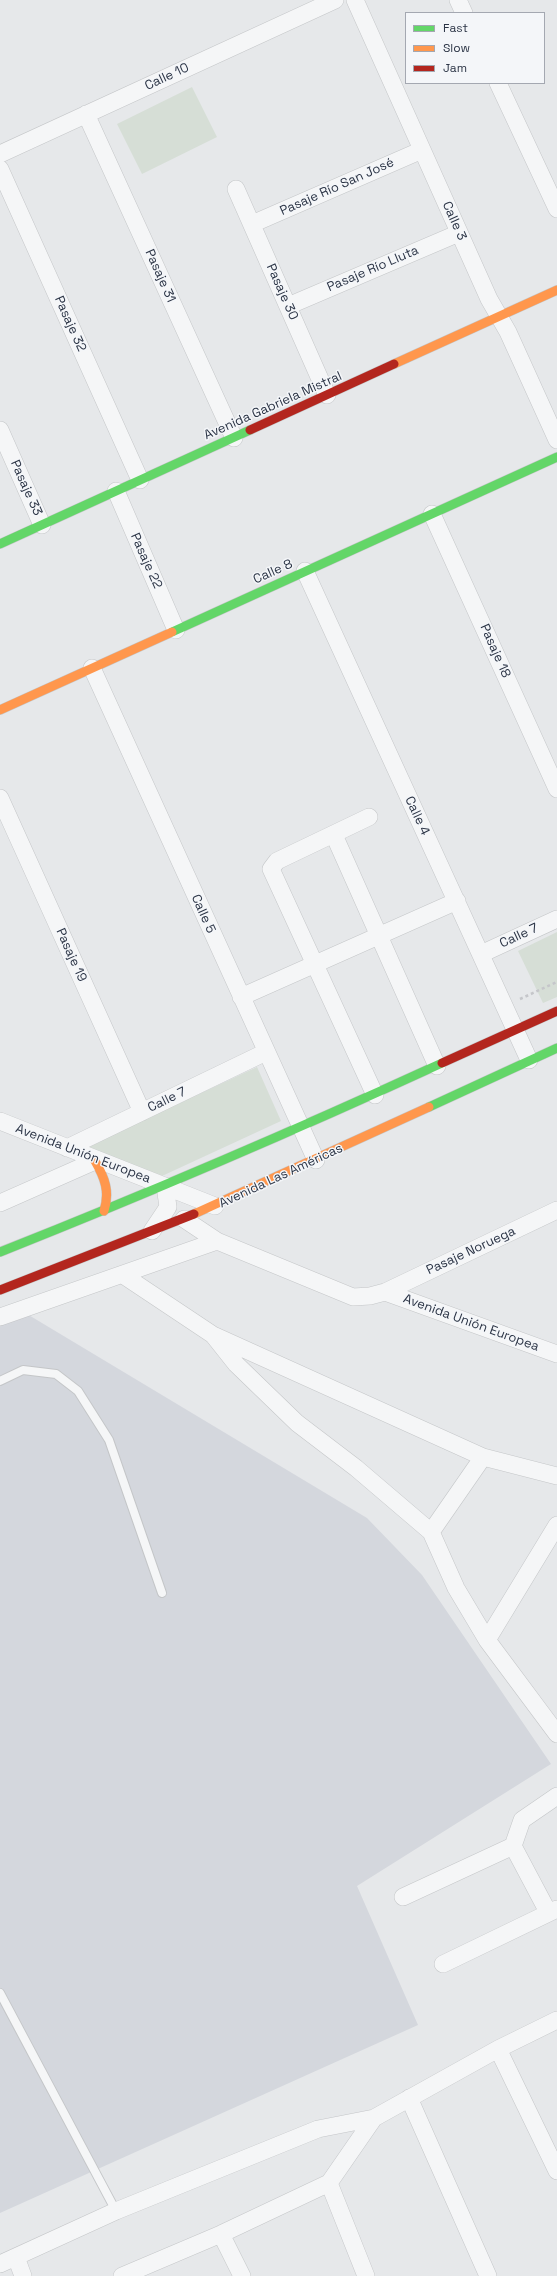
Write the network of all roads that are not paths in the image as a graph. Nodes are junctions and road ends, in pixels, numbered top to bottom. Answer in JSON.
{"nodes":[{"id":1,"x":335,"y":0,"type":"edge"},
{"id":2,"x":354,"y":0,"type":"edge"},
{"id":3,"x":458,"y":0,"type":"edge"},
{"id":4,"x":464,"y":12,"type":"edge"},
{"id":5,"x":498,"y":84,"type":"edge"},
{"id":6,"x":86,"y":114,"type":"junction"},
{"id":7,"x":422,"y":150,"type":"junction"},
{"id":8,"x":0,"y":154,"type":"edge"},
{"id":9,"x":0,"y":169,"type":"edge"},
{"id":10,"x":236,"y":189,"type":"dead end"},
{"id":11,"x":557,"y":209,"type":"edge"},
{"id":12,"x":252,"y":224,"type":"junction"},
{"id":13,"x":459,"y":233,"type":"junction"},
{"id":14,"x":557,"y":290,"type":"edge"},
{"id":15,"x":288,"y":306,"type":"junction"},
{"id":16,"x":500,"y":317,"type":"junction"},
{"id":17,"x":327,"y":395,"type":"junction"},
{"id":18,"x":0,"y":430,"type":"edge"},
{"id":19,"x":234,"y":438,"type":"junction"},
{"id":20,"x":557,"y":440,"type":"edge"},
{"id":21,"x":557,"y":457,"type":"edge"},
{"id":22,"x":140,"y":480,"type":"junction"},
{"id":23,"x":116,"y":491,"type":"junction"},
{"id":24,"x":432,"y":514,"type":"junction"},
{"id":25,"x":42,"y":525,"type":"junction"},
{"id":26,"x":0,"y":544,"type":"edge"},
{"id":27,"x":305,"y":571,"type":"junction"},
{"id":28,"x":176,"y":630,"type":"junction"},
{"id":29,"x":92,"y":668,"type":"junction"},
{"id":30,"x":0,"y":710,"type":"edge"},
{"id":31,"x":557,"y":789,"type":"edge"},
{"id":32,"x":0,"y":798,"type":"edge"},
{"id":33,"x":369,"y":817,"type":"dead end"},
{"id":34,"x":334,"y":835,"type":"junction"},
{"id":35,"x":457,"y":902,"type":"junction"},
{"id":36,"x":557,"y":919,"type":"edge"},
{"id":37,"x":378,"y":935,"type":"junction"},
{"id":38,"x":481,"y":954,"type":"junction"},
{"id":39,"x":315,"y":963,"type":"junction"},
{"id":40,"x":241,"y":998,"type":"junction"},
{"id":41,"x":557,"y":1011,"type":"edge"},
{"id":42,"x":516,"y":1030,"type":"junction"},
{"id":43,"x":557,"y":1048,"type":"edge"},
{"id":44,"x":266,"y":1052,"type":"junction"},
{"id":45,"x":529,"y":1060,"type":"junction"},
{"id":46,"x":437,"y":1066,"type":"junction"},
{"id":47,"x":375,"y":1095,"type":"junction"},
{"id":48,"x":142,"y":1112,"type":"junction"},
{"id":49,"x":0,"y":1121,"type":"edge"},
{"id":50,"x":301,"y":1128,"type":"junction"},
{"id":51,"x":67,"y":1148,"type":"junction"},
{"id":52,"x":95,"y":1160,"type":"junction"},
{"id":53,"x":316,"y":1160,"type":"junction"},
{"id":54,"x":165,"y":1186,"type":"junction"},
{"id":55,"x":0,"y":1203,"type":"edge"},
{"id":56,"x":215,"y":1206,"type":"junction"},
{"id":57,"x":557,"y":1210,"type":"edge"},
{"id":58,"x":104,"y":1211,"type":"junction"},
{"id":59,"x":184,"y":1219,"type":"junction"},
{"id":60,"x":152,"y":1231,"type":"junction"},
{"id":61,"x":217,"y":1241,"type":"junction"},
{"id":62,"x":0,"y":1252,"type":"edge"},
{"id":63,"x":123,"y":1275,"type":"junction"},
{"id":64,"x":0,"y":1290,"type":"edge"},
{"id":65,"x":385,"y":1292,"type":"junction"},
{"id":66,"x":0,"y":1317,"type":"edge"},
{"id":67,"x":213,"y":1335,"type":"junction"},
{"id":68,"x":557,"y":1354,"type":"edge"},
{"id":69,"x":0,"y":1381,"type":"edge"},
{"id":70,"x":483,"y":1457,"type":"junction"},
{"id":71,"x":557,"y":1476,"type":"edge"},
{"id":72,"x":557,"y":1525,"type":"edge"},
{"id":73,"x":431,"y":1532,"type":"junction"},
{"id":74,"x":162,"y":1593,"type":"dead end"},
{"id":75,"x":487,"y":1640,"type":"junction"},
{"id":76,"x":556,"y":1730,"type":"edge"},
{"id":77,"x":557,"y":1796,"type":"edge"},
{"id":78,"x":513,"y":1846,"type":"junction"},
{"id":79,"x":403,"y":1897,"type":"dead end"},
{"id":80,"x":553,"y":1911,"type":"edge"},
{"id":81,"x":443,"y":1964,"type":"dead end"},
{"id":82,"x":0,"y":1993,"type":"edge"},
{"id":83,"x":557,"y":2020,"type":"edge"},
{"id":84,"x":498,"y":2049,"type":"junction"},
{"id":85,"x":410,"y":2098,"type":"junction"},
{"id":86,"x":374,"y":2118,"type":"junction"},
{"id":87,"x":557,"y":2169,"type":"edge"},
{"id":88,"x":329,"y":2183,"type":"junction"},
{"id":89,"x":116,"y":2211,"type":"junction"},
{"id":90,"x":221,"y":2234,"type":"junction"},
{"id":91,"x":16,"y":2257,"type":"junction"},
{"id":92,"x":0,"y":2264,"type":"edge"},
{"id":93,"x":23,"y":2276,"type":"edge"},
{"id":94,"x":122,"y":2276,"type":"edge"},
{"id":95,"x":242,"y":2276,"type":"edge"},
{"id":96,"x":366,"y":2276,"type":"edge"},
{"id":97,"x":488,"y":2276,"type":"edge"}],
"edges":[{"from":1,"to":6,"type":"street","name":"Calle 10"},
{"from":2,"to":7,"type":"street","name":"Calle 3"},
{"from":3,"to":4,"type":"street"},
{"from":5,"to":11,"type":"street"},
{"from":6,"to":8,"type":"street","name":"Calle 10"},
{"from":6,"to":19,"type":"street","name":"Pasaje 31"},
{"from":7,"to":12,"type":"street","name":"Pasaje Río San José"},
{"from":7,"to":13,"type":"street","name":"Calle 3"},
{"from":9,"to":22,"type":"street","name":"Pasaje 32"},
{"from":10,"to":12,"type":"street","name":"Pasaje 30"},
{"from":12,"to":15,"type":"street","name":"Pasaje 30"},
{"from":13,"to":15,"type":"street","name":"Pasaje Río Lluta"},
{"from":13,"to":16,"type":"street","name":"Calle 3"},
{"from":14,"to":16,"type":"main road","name":"Avenida Gabriela Mistral"},
{"from":15,"to":17,"type":"street","name":"Pasaje 30"},
{"from":16,"to":17,"type":"main road","name":"Avenida Gabriela Mistral"},
{"from":16,"to":20,"type":"street","name":"Calle 3"},
{"from":17,"to":19,"type":"main road","name":"Avenida Gabriela Mistral"},
{"from":18,"to":25,"type":"street","name":"Pasaje 33"},
{"from":19,"to":22,"type":"main road","name":"Avenida Gabriela Mistral"},
{"from":21,"to":24,"type":"main road","name":"Calle 8"},
{"from":22,"to":23,"type":"main road","name":"Avenida Gabriela Mistral"},
{"from":23,"to":25,"type":"main road","name":"Avenida Gabriela Mistral"},
{"from":23,"to":28,"type":"street","name":"Pasaje 22"},
{"from":24,"to":27,"type":"main road","name":"Calle 8"},
{"from":24,"to":31,"type":"street","name":"Pasaje 18"},
{"from":25,"to":26,"type":"main road","name":"Avenida Gabriela Mistral"},
{"from":27,"to":28,"type":"main road","name":"Calle 8"},
{"from":27,"to":35,"type":"street","name":"Calle 4"},
{"from":28,"to":29,"type":"main road","name":"Calle 8"},
{"from":29,"to":30,"type":"main road","name":"Calle 8"},
{"from":29,"to":40,"type":"street","name":"Calle 5"},
{"from":32,"to":48,"type":"street","name":"Pasaje 19"},
{"from":33,"to":34,"type":"street"},
{"from":34,"to":37,"type":"street"},
{"from":34,"to":39,"type":"street"},
{"from":35,"to":37,"type":"street"},
{"from":35,"to":38,"type":"street","name":"Calle 4"},
{"from":36,"to":38,"type":"street","name":"Calle 7"},
{"from":37,"to":39,"type":"street"},
{"from":37,"to":46,"type":"street"},
{"from":38,"to":42,"type":"street","name":"Calle 4"},
{"from":39,"to":40,"type":"street"},
{"from":39,"to":47,"type":"street"},
{"from":40,"to":44,"type":"street","name":"Calle 5"},
{"from":41,"to":42,"type":"main road"},
{"from":42,"to":45,"type":"street","name":"Calle 4"},
{"from":42,"to":46,"type":"main road"},
{"from":43,"to":45,"type":"main road","name":"Avenida Las Américas"},
{"from":44,"to":48,"type":"street","name":"Calle 7"},
{"from":44,"to":50,"type":"street","name":"Calle 5"},
{"from":45,"to":53,"type":"main road","name":"Avenida Las Américas"},
{"from":46,"to":47,"type":"main road"},
{"from":47,"to":50,"type":"main road"},
{"from":48,"to":51,"type":"street","name":"Calle 7"},
{"from":49,"to":51,"type":"street","name":"Avenida Unión Europea"},
{"from":50,"to":53,"type":"street","name":"Calle 5"},
{"from":50,"to":54,"type":"main road"},
{"from":51,"to":52,"type":"street","name":"Avenida Unión Europea"},
{"from":52,"to":54,"type":"street","name":"Avenida Unión Europea"},
{"from":52,"to":55,"type":"street"},
{"from":52,"to":58,"type":"main road"},
{"from":53,"to":56,"type":"main road","name":"Avenida Las Américas"},
{"from":54,"to":56,"type":"street","name":"Avenida Unión Europea"},
{"from":54,"to":58,"type":"main road"},
{"from":54,"to":60,"type":"street","name":"Avenida Unión Europea"},
{"from":56,"to":59,"type":"main road","name":"Avenida Las Américas"},
{"from":57,"to":65,"type":"street","name":"Pasaje Noruega"},
{"from":58,"to":62,"type":"main road"},
{"from":59,"to":60,"type":"main road","name":"Avenida Las Américas"},
{"from":59,"to":61,"type":"street","name":"Pasaje Noruega"},
{"from":60,"to":64,"type":"main road","name":"Avenida Las Américas"},
{"from":61,"to":63,"type":"street"},
{"from":61,"to":65,"type":"street","name":"Pasaje Noruega"},
{"from":63,"to":66,"type":"street"},
{"from":63,"to":67,"type":"street"},
{"from":65,"to":68,"type":"street","name":"Avenida Unión Europea"},
{"from":67,"to":70,"type":"street"},
{"from":67,"to":73,"type":"street"},
{"from":69,"to":74,"type":"lane"},
{"from":70,"to":71,"type":"street"},
{"from":70,"to":73,"type":"street"},
{"from":72,"to":75,"type":"street"},
{"from":73,"to":75,"type":"street"},
{"from":75,"to":76,"type":"street"},
{"from":77,"to":78,"type":"street"},
{"from":78,"to":79,"type":"street"},
{"from":78,"to":80,"type":"street"},
{"from":80,"to":81,"type":"street"},
{"from":82,"to":89,"type":"lane"},
{"from":83,"to":84,"type":"street"},
{"from":84,"to":85,"type":"street"},
{"from":84,"to":87,"type":"street"},
{"from":85,"to":86,"type":"street"},
{"from":85,"to":97,"type":"street"},
{"from":86,"to":88,"type":"street"},
{"from":86,"to":89,"type":"street"},
{"from":88,"to":90,"type":"street"},
{"from":88,"to":96,"type":"street"},
{"from":89,"to":91,"type":"street"},
{"from":90,"to":94,"type":"street"},
{"from":90,"to":95,"type":"street"},
{"from":91,"to":92,"type":"street"},
{"from":91,"to":93,"type":"street"}]}
